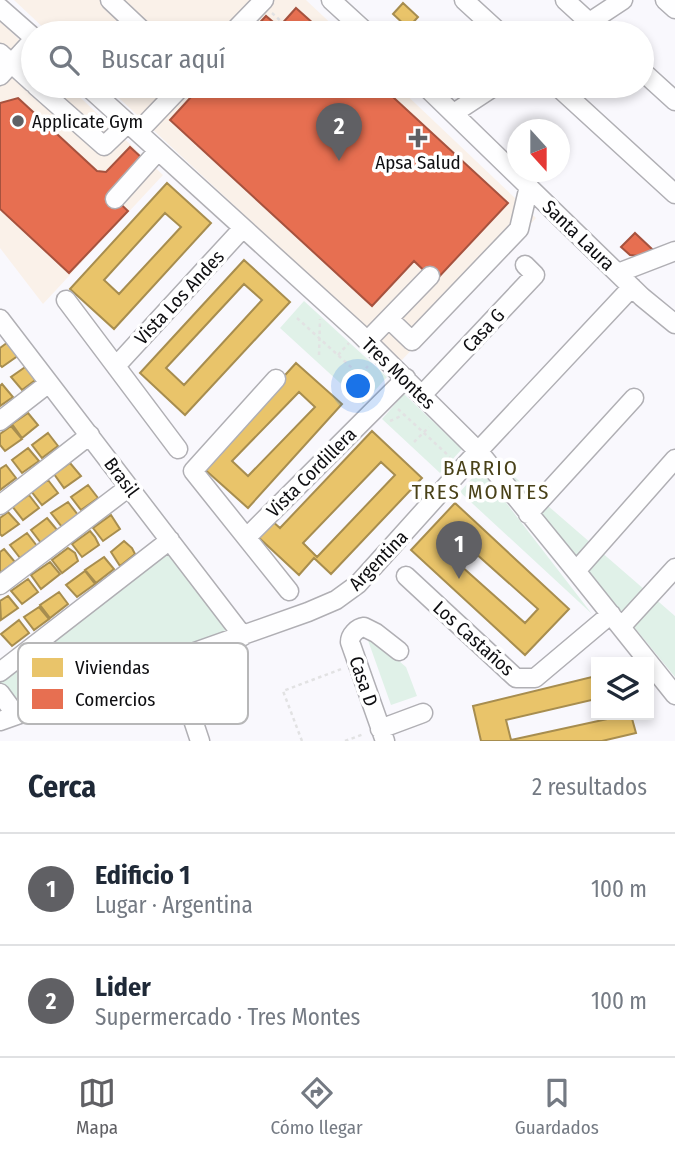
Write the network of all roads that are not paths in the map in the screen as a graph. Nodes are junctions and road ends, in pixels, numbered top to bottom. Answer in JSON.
{"nodes":[{"id":1,"x":110,"y":0,"type":"edge"},
{"id":2,"x":331,"y":0,"type":"edge"},
{"id":3,"x":464,"y":0,"type":"edge"},
{"id":4,"x":565,"y":0,"type":"edge"},
{"id":5,"x":623,"y":0,"type":"edge"},
{"id":6,"x":665,"y":0,"type":"edge"},
{"id":7,"x":267,"y":5,"type":"edge"},
{"id":8,"x":0,"y":8,"type":"edge"},
{"id":9,"x":675,"y":9,"type":"edge"},
{"id":10,"x":132,"y":21,"type":"edge"},
{"id":11,"x":247,"y":21,"type":"edge"},
{"id":12,"x":354,"y":21,"type":"edge"},
{"id":13,"x":487,"y":21,"type":"edge"},
{"id":14,"x":588,"y":21,"type":"edge"},
{"id":15,"x":602,"y":21,"type":"edge"},
{"id":16,"x":21,"y":28,"type":"edge"},
{"id":17,"x":21,"y":49,"type":"edge"},
{"id":18,"x":4,"y":64,"type":"edge"},
{"id":19,"x":21,"y":75,"type":"edge"},
{"id":20,"x":654,"y":82,"type":"edge"},
{"id":21,"x":51,"y":98,"type":"edge"},
{"id":22,"x":100,"y":98,"type":"edge"},
{"id":23,"x":168,"y":98,"type":"edge"},
{"id":24,"x":438,"y":98,"type":"edge"},
{"id":25,"x":477,"y":98,"type":"edge"},
{"id":26,"x":570,"y":98,"type":"edge"},
{"id":27,"x":675,"y":101,"type":"edge"},
{"id":28,"x":454,"y":113,"type":"junction"},
{"id":29,"x":133,"y":128,"type":"junction"},
{"id":30,"x":158,"y":151,"type":"junction"},
{"id":31,"x":529,"y":186,"type":"junction"},
{"id":32,"x":675,"y":194,"type":"edge"},
{"id":33,"x":115,"y":199,"type":"dead end"},
{"id":34,"x":243,"y":228,"type":"junction"},
{"id":35,"x":675,"y":251,"type":"edge"},
{"id":36,"x":525,"y":265,"type":"dead end"},
{"id":37,"x":618,"y":273,"type":"junction"},
{"id":38,"x":430,"y":276,"type":"dead end"},
{"id":39,"x":632,"y":287,"type":"junction"},
{"id":40,"x":66,"y":300,"type":"dead end"},
{"id":41,"x":388,"y":318,"type":"junction"},
{"id":42,"x":675,"y":324,"type":"edge"},
{"id":43,"x":3,"y":327,"type":"edge"},
{"id":44,"x":367,"y":341,"type":"junction"},
{"id":45,"x":116,"y":366,"type":"junction"},
{"id":46,"x":406,"y":378,"type":"junction"},
{"id":47,"x":276,"y":379,"type":"dead end"},
{"id":48,"x":49,"y":383,"type":"junction"},
{"id":49,"x":422,"y":395,"type":"junction"},
{"id":50,"x":634,"y":398,"type":"dead end"},
{"id":51,"x":0,"y":421,"type":"edge"},
{"id":52,"x":90,"y":435,"type":"junction"},
{"id":53,"x":178,"y":449,"type":"dead end"},
{"id":54,"x":479,"y":452,"type":"junction"},
{"id":55,"x":675,"y":459,"type":"edge"},
{"id":56,"x":129,"y":487,"type":"junction"},
{"id":57,"x":0,"y":505,"type":"edge"},
{"id":58,"x":528,"y":514,"type":"junction"},
{"id":59,"x":247,"y":537,"type":"junction"},
{"id":60,"x":170,"y":540,"type":"junction"},
{"id":61,"x":675,"y":568,"type":"edge"},
{"id":62,"x":576,"y":571,"type":"junction"},
{"id":63,"x":406,"y":576,"type":"dead end"},
{"id":64,"x":0,"y":585,"type":"edge"},
{"id":65,"x":289,"y":591,"type":"dead end"},
{"id":66,"x":616,"y":621,"type":"junction"},
{"id":67,"x":243,"y":636,"type":"junction"},
{"id":68,"x":37,"y":643,"type":"edge"},
{"id":69,"x":223,"y":643,"type":"edge"},
{"id":70,"x":398,"y":652,"type":"dead end"},
{"id":71,"x":18,"y":658,"type":"edge"},
{"id":72,"x":0,"y":672,"type":"edge"},
{"id":73,"x":672,"y":686,"type":"edge"},
{"id":74,"x":0,"y":693,"type":"edge"},
{"id":75,"x":423,"y":713,"type":"dead end"},
{"id":76,"x":8,"y":718,"type":"edge"},
{"id":77,"x":194,"y":724,"type":"edge"},
{"id":78,"x":382,"y":735,"type":"edge"},
{"id":79,"x":200,"y":741,"type":"edge"}],
"edges":[{"from":1,"to":10,"type":"street"},
{"from":2,"to":12,"type":"street"},
{"from":3,"to":13,"type":"street"},
{"from":4,"to":14,"type":"street"},
{"from":5,"to":15,"type":"street"},
{"from":6,"to":9,"type":"street"},
{"from":7,"to":11,"type":"street"},
{"from":8,"to":16,"type":"street"},
{"from":17,"to":18,"type":"street"},
{"from":18,"to":19,"type":"street"},
{"from":20,"to":27,"type":"street"},
{"from":21,"to":29,"type":"street"},
{"from":22,"to":29,"type":"street","name":"Tres Montes"},
{"from":23,"to":29,"type":"street"},
{"from":24,"to":28,"type":"street","name":"Santa Laura"},
{"from":25,"to":28,"type":"street"},
{"from":26,"to":32,"type":"street"},
{"from":28,"to":31,"type":"street","name":"Santa Laura"},
{"from":29,"to":30,"type":"street","name":"Tres Montes"},
{"from":30,"to":33,"type":"street"},
{"from":30,"to":34,"type":"street","name":"Tres Montes"},
{"from":31,"to":37,"type":"street","name":"Santa Laura"},
{"from":31,"to":41,"type":"street"},
{"from":34,"to":44,"type":"street","name":"Tres Montes"},
{"from":34,"to":45,"type":"street","name":"Vista Los Andes"},
{"from":35,"to":37,"type":"street"},
{"from":36,"to":49,"type":"street","name":"Casa G"},
{"from":37,"to":39,"type":"street","name":"Santa Laura"},
{"from":38,"to":41,"type":"street"},
{"from":39,"to":42,"type":"street","name":"Santa Laura"},
{"from":39,"to":54,"type":"street","name":"Argentina"},
{"from":40,"to":45,"type":"street"},
{"from":41,"to":44,"type":"street"},
{"from":43,"to":48,"type":"street","name":"Brasil"},
{"from":44,"to":46,"type":"street","name":"Tres Montes"},
{"from":45,"to":53,"type":"street"},
{"from":46,"to":49,"type":"street","name":"Tres Montes"},
{"from":46,"to":59,"type":"street","name":"Vista Cordillera"},
{"from":47,"to":59,"type":"street"},
{"from":48,"to":51,"type":"street"},
{"from":48,"to":52,"type":"street","name":"Brasil"},
{"from":49,"to":54,"type":"street","name":"Tres Montes"},
{"from":50,"to":58,"type":"street"},
{"from":52,"to":56,"type":"street","name":"Brasil"},
{"from":52,"to":57,"type":"street"},
{"from":54,"to":58,"type":"street","name":"Tres Montes"},
{"from":54,"to":67,"type":"street","name":"Argentina"},
{"from":55,"to":62,"type":"street"},
{"from":56,"to":60,"type":"street","name":"Brasil"},
{"from":56,"to":64,"type":"street"},
{"from":58,"to":62,"type":"street","name":"Tres Montes"},
{"from":59,"to":65,"type":"street"},
{"from":60,"to":67,"type":"street","name":"Brasil"},
{"from":60,"to":68,"type":"street"},
{"from":61,"to":66,"type":"street","name":"Los Castaños"},
{"from":62,"to":66,"type":"street","name":"Tres Montes"},
{"from":63,"to":66,"type":"street","name":"Los Castaños"},
{"from":66,"to":73,"type":"street","name":"Tres Montes"},
{"from":67,"to":69,"type":"street","name":"Argentina"},
{"from":70,"to":78,"type":"street","name":"Casa D"},
{"from":71,"to":72,"type":"street"},
{"from":74,"to":76,"type":"street"},
{"from":75,"to":78,"type":"street"},
{"from":77,"to":79,"type":"street"}]}
